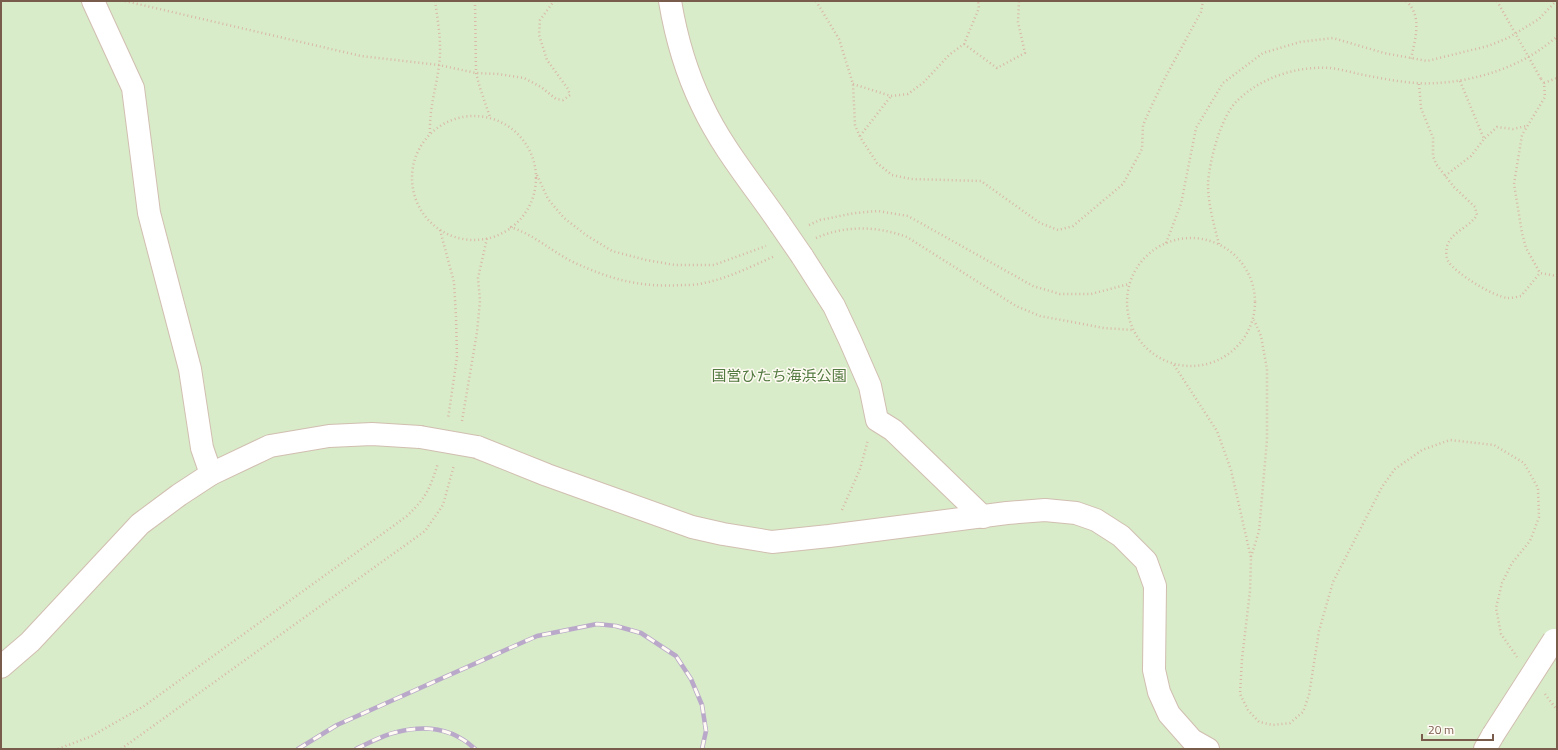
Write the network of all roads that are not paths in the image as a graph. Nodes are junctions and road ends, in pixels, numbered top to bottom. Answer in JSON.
{"nodes":[{"id":1,"x":93,"y":1,"type":"edge"},
{"id":2,"x":670,"y":1,"type":"edge"},
{"id":3,"x":211,"y":474,"type":"junction"},
{"id":4,"x":983,"y":517,"type":"junction"},
{"id":5,"x":1556,"y":637,"type":"edge"},
{"id":6,"x":1,"y":667,"type":"edge"},
{"id":7,"x":1489,"y":742,"type":"edge"},
{"id":8,"x":1208,"y":749,"type":"edge"}],
"edges":[{"from":1,"to":3,"type":"street"},
{"from":2,"to":4,"type":"street","bridge":true},
{"from":3,"to":4,"type":"street","bridge":true},
{"from":3,"to":6,"type":"street"},
{"from":4,"to":8,"type":"street"},
{"from":5,"to":7,"type":"street","bridge":true}]}
